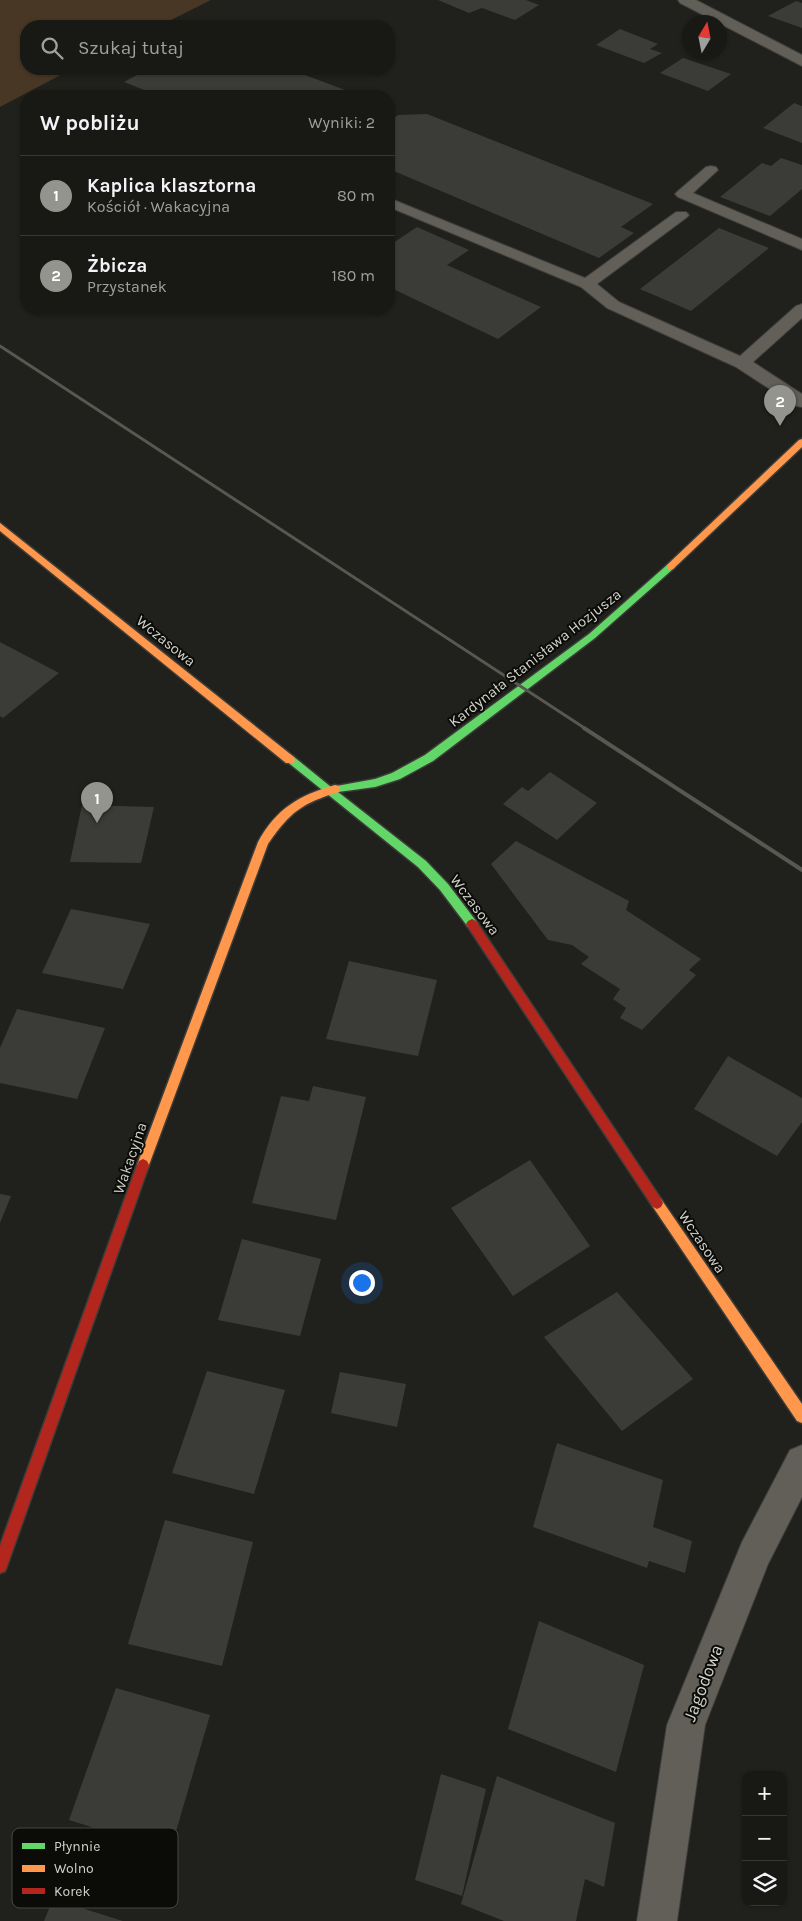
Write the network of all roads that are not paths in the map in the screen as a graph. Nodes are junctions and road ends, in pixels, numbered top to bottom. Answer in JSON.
{"nodes":[{"id":1,"x":686,"y":0,"type":"edge"},
{"id":2,"x":802,"y":61,"type":"edge"},
{"id":3,"x":711,"y":170,"type":"dead end"},
{"id":4,"x":395,"y":204,"type":"edge"},
{"id":5,"x":681,"y":215,"type":"dead end"},
{"id":6,"x":802,"y":245,"type":"edge"},
{"id":7,"x":587,"y":284,"type":"junction"},
{"id":8,"x":802,"y":309,"type":"edge"},
{"id":9,"x":742,"y":363,"type":"junction"},
{"id":10,"x":802,"y":402,"type":"edge"},
{"id":11,"x":802,"y":442,"type":"edge"},
{"id":12,"x":0,"y":526,"type":"edge"},
{"id":13,"x":327,"y":790,"type":"junction"},
{"id":14,"x":802,"y":1416,"type":"edge"},
{"id":15,"x":802,"y":1462,"type":"edge"},
{"id":16,"x":0,"y":1566,"type":"edge"},
{"id":17,"x":657,"y":1921,"type":"edge"}],
"edges":[{"from":1,"to":2,"type":"street"},
{"from":3,"to":6,"type":"lane"},
{"from":4,"to":7,"type":"lane"},
{"from":5,"to":7,"type":"lane"},
{"from":7,"to":9,"type":"lane"},
{"from":8,"to":9,"type":"lane"},
{"from":9,"to":10,"type":"lane"},
{"from":11,"to":13,"type":"street","name":"Kardynała Stanisława Hozjusza"},
{"from":12,"to":13,"type":"street","name":"Wczasowa"},
{"from":13,"to":14,"type":"street","name":"Wczasowa"},
{"from":13,"to":16,"type":"street","name":"Wakacyjna"},
{"from":15,"to":17,"type":"street","name":"Jagodowa"}]}
